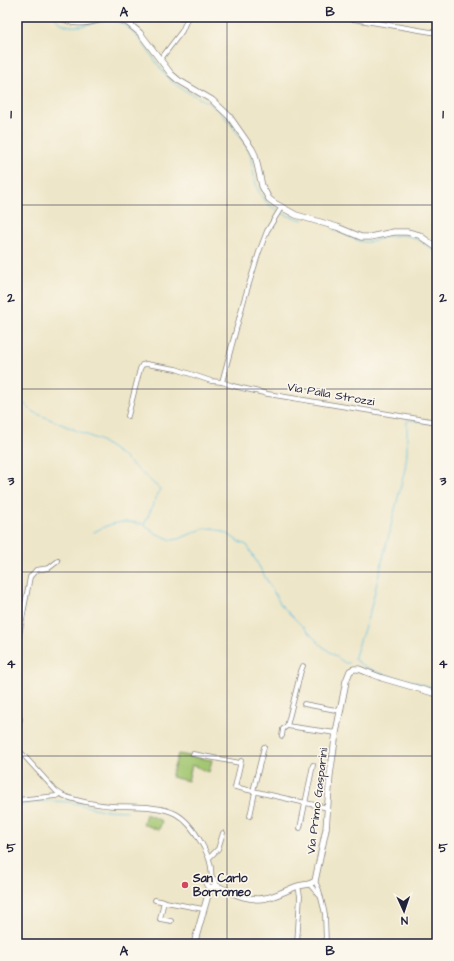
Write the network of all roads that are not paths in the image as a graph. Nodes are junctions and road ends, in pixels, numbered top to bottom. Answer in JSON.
{"nodes":[{"id":1,"x":59,"y":17,"type":"edge"},
{"id":2,"x":107,"y":17,"type":"edge"},
{"id":3,"x":116,"y":17,"type":"edge"},
{"id":4,"x":188,"y":17,"type":"edge"},
{"id":5,"x":341,"y":17,"type":"edge"},
{"id":6,"x":437,"y":33,"type":"edge"},
{"id":7,"x":160,"y":60,"type":"junction"},
{"id":8,"x":279,"y":211,"type":"junction"},
{"id":9,"x":437,"y":248,"type":"edge"},
{"id":10,"x":222,"y":382,"type":"junction"},
{"id":11,"x":128,"y":416,"type":"dead end"},
{"id":12,"x":437,"y":422,"type":"edge"},
{"id":13,"x":58,"y":561,"type":"dead end"},
{"id":14,"x":17,"y":646,"type":"edge"},
{"id":15,"x":303,"y":666,"type":"dead end"},
{"id":16,"x":437,"y":694,"type":"edge"},
{"id":17,"x":304,"y":704,"type":"dead end"},
{"id":18,"x":340,"y":711,"type":"junction"},
{"id":19,"x":17,"y":713,"type":"edge"},
{"id":20,"x":287,"y":726,"type":"junction"},
{"id":21,"x":17,"y":734,"type":"edge"},
{"id":22,"x":336,"y":734,"type":"junction"},
{"id":23,"x":282,"y":736,"type":"dead end"},
{"id":24,"x":264,"y":747,"type":"dead end"},
{"id":25,"x":17,"y":748,"type":"edge"},
{"id":26,"x":193,"y":754,"type":"dead end"},
{"id":27,"x":313,"y":765,"type":"dead end"},
{"id":28,"x":254,"y":792,"type":"junction"},
{"id":29,"x":59,"y":794,"type":"junction"},
{"id":30,"x":17,"y":800,"type":"edge"},
{"id":31,"x":305,"y":803,"type":"junction"},
{"id":32,"x":328,"y":808,"type":"junction"},
{"id":33,"x":250,"y":816,"type":"dead end"},
{"id":34,"x":300,"y":828,"type":"dead end"},
{"id":35,"x":223,"y":833,"type":"dead end"},
{"id":36,"x":209,"y":858,"type":"junction"},
{"id":37,"x":212,"y":879,"type":"joint"},
{"id":38,"x":315,"y":881,"type":"junction"},
{"id":39,"x":310,"y":884,"type":"junction"},
{"id":40,"x":298,"y":886,"type":"junction"},
{"id":41,"x":212,"y":887,"type":"junction"},
{"id":42,"x":320,"y":896,"type":"junction"},
{"id":43,"x":155,"y":900,"type":"dead end"},
{"id":44,"x":164,"y":901,"type":"junction"},
{"id":45,"x":204,"y":909,"type":"junction"},
{"id":46,"x":171,"y":921,"type":"dead end"},
{"id":47,"x":194,"y":944,"type":"edge"},
{"id":48,"x":297,"y":944,"type":"edge"},
{"id":49,"x":326,"y":944,"type":"edge"}],
"edges":[{"from":1,"to":2,"type":"street"},
{"from":3,"to":7,"type":"street"},
{"from":4,"to":7,"type":"street"},
{"from":5,"to":6,"type":"street"},
{"from":7,"to":8,"type":"street"},
{"from":8,"to":9,"type":"street"},
{"from":8,"to":10,"type":"street"},
{"from":10,"to":11,"type":"street","name":"Via Palla Strozzi"},
{"from":10,"to":12,"type":"street","name":"Via Palla Strozzi"},
{"from":13,"to":14,"type":"street"},
{"from":15,"to":20,"type":"street"},
{"from":16,"to":18,"type":"street","name":"Via Primo Gasparini"},
{"from":17,"to":18,"type":"street"},
{"from":18,"to":22,"type":"street","name":"Via Primo Gasparini"},
{"from":19,"to":21,"type":"street"},
{"from":20,"to":22,"type":"street"},
{"from":20,"to":23,"type":"street"},
{"from":22,"to":32,"type":"street","name":"Via Primo Gasparini"},
{"from":24,"to":28,"type":"street"},
{"from":25,"to":29,"type":"street"},
{"from":26,"to":28,"type":"street"},
{"from":27,"to":31,"type":"street"},
{"from":28,"to":31,"type":"street"},
{"from":28,"to":33,"type":"street"},
{"from":29,"to":30,"type":"street"},
{"from":29,"to":36,"type":"street"},
{"from":31,"to":32,"type":"street"},
{"from":31,"to":34,"type":"street"},
{"from":32,"to":38,"type":"street","name":"Via Primo Gasparini"},
{"from":35,"to":36,"type":"street"},
{"from":36,"to":37,"type":"street"},
{"from":37,"to":41,"type":"street"},
{"from":38,"to":39,"type":"street"},
{"from":38,"to":42,"type":"street"},
{"from":39,"to":40,"type":"street"},
{"from":39,"to":42,"type":"street"},
{"from":40,"to":41,"type":"street"},
{"from":40,"to":48,"type":"street"},
{"from":41,"to":45,"type":"street"},
{"from":42,"to":49,"type":"street"},
{"from":43,"to":44,"type":"street"},
{"from":44,"to":45,"type":"street"},
{"from":44,"to":46,"type":"street"},
{"from":45,"to":47,"type":"street"}]}
